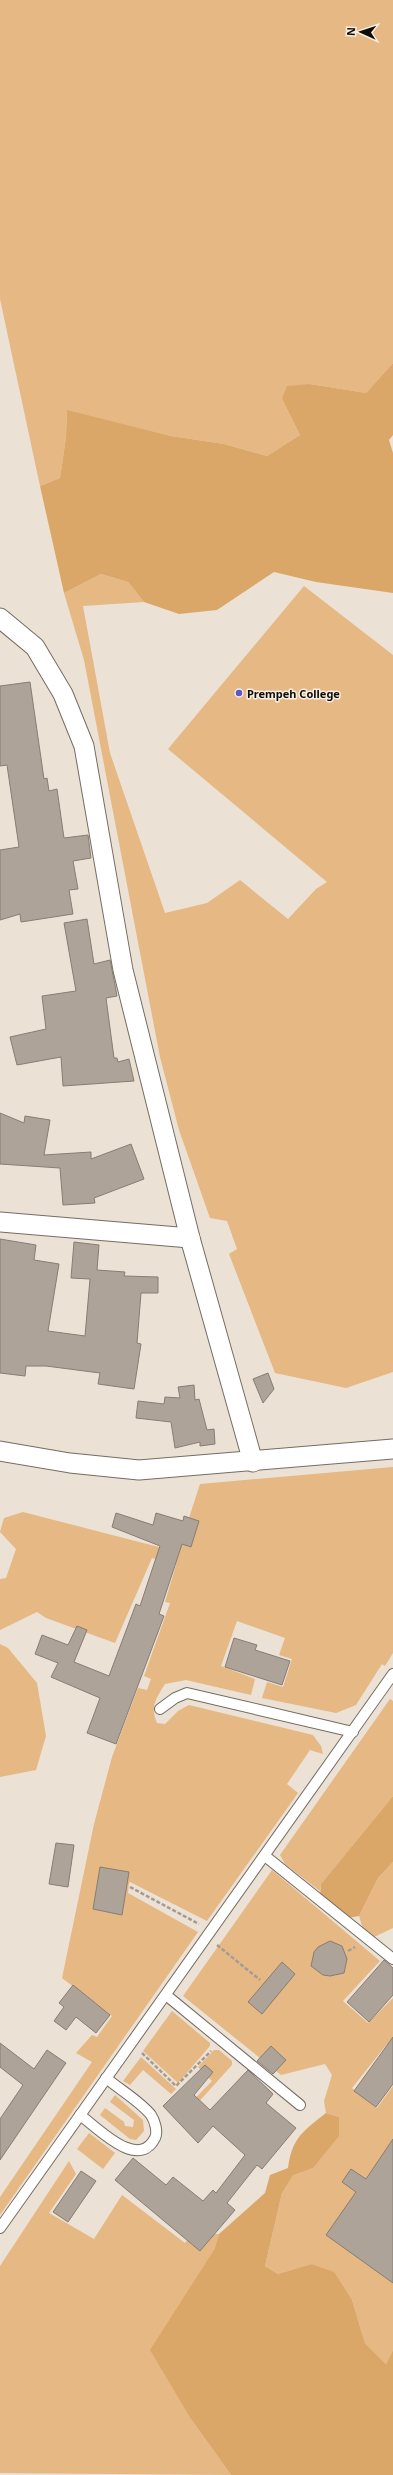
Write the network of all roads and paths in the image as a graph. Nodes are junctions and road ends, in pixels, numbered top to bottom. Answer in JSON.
{"nodes":[{"id":1,"x":0,"y":618,"type":"edge"},
{"id":2,"x":0,"y":1222,"type":"edge"},
{"id":3,"x":190,"y":1238,"type":"junction"},
{"id":4,"x":393,"y":1449,"type":"edge"},
{"id":5,"x":0,"y":1451,"type":"edge"},
{"id":6,"x":253,"y":1462,"type":"junction"},
{"id":7,"x":393,"y":1674,"type":"edge"},
{"id":8,"x":160,"y":1709,"type":"dead end"},
{"id":9,"x":353,"y":1732,"type":"junction"},
{"id":10,"x":265,"y":1856,"type":"junction"},
{"id":11,"x":130,"y":1887,"type":"dead end"},
{"id":12,"x":209,"y":1934,"type":"junction"},
{"id":13,"x":393,"y":1959,"type":"edge"},
{"id":14,"x":260,"y":1980,"type":"dead end"},
{"id":15,"x":166,"y":1995,"type":"junction"},
{"id":16,"x":221,"y":2040,"type":"junction"},
{"id":17,"x":131,"y":2044,"type":"junction"},
{"id":18,"x":106,"y":2078,"type":"junction"},
{"id":19,"x":300,"y":2105,"type":"dead end"},
{"id":20,"x":80,"y":2115,"type":"junction"},
{"id":21,"x":0,"y":2228,"type":"edge"}],
"edges":[{"from":1,"to":3,"type":"street"},
{"from":2,"to":3,"type":"street"},
{"from":3,"to":6,"type":"street"},
{"from":4,"to":6,"type":"street"},
{"from":5,"to":6,"type":"street"},
{"from":7,"to":9,"type":"lane"},
{"from":8,"to":9,"type":"lane"},
{"from":9,"to":10,"type":"lane"},
{"from":10,"to":12,"type":"lane"},
{"from":10,"to":13,"type":"lane"},
{"from":11,"to":12,"type":"path"},
{"from":12,"to":14,"type":"path"},
{"from":12,"to":15,"type":"lane"},
{"from":15,"to":16,"type":"lane"},
{"from":15,"to":17,"type":"lane"},
{"from":16,"to":17,"type":"path"},
{"from":16,"to":19,"type":"lane"},
{"from":17,"to":18,"type":"lane"},
{"from":18,"to":20,"type":"lane"},
{"from":18,"to":20,"type":"lane"},
{"from":20,"to":21,"type":"lane"}]}
